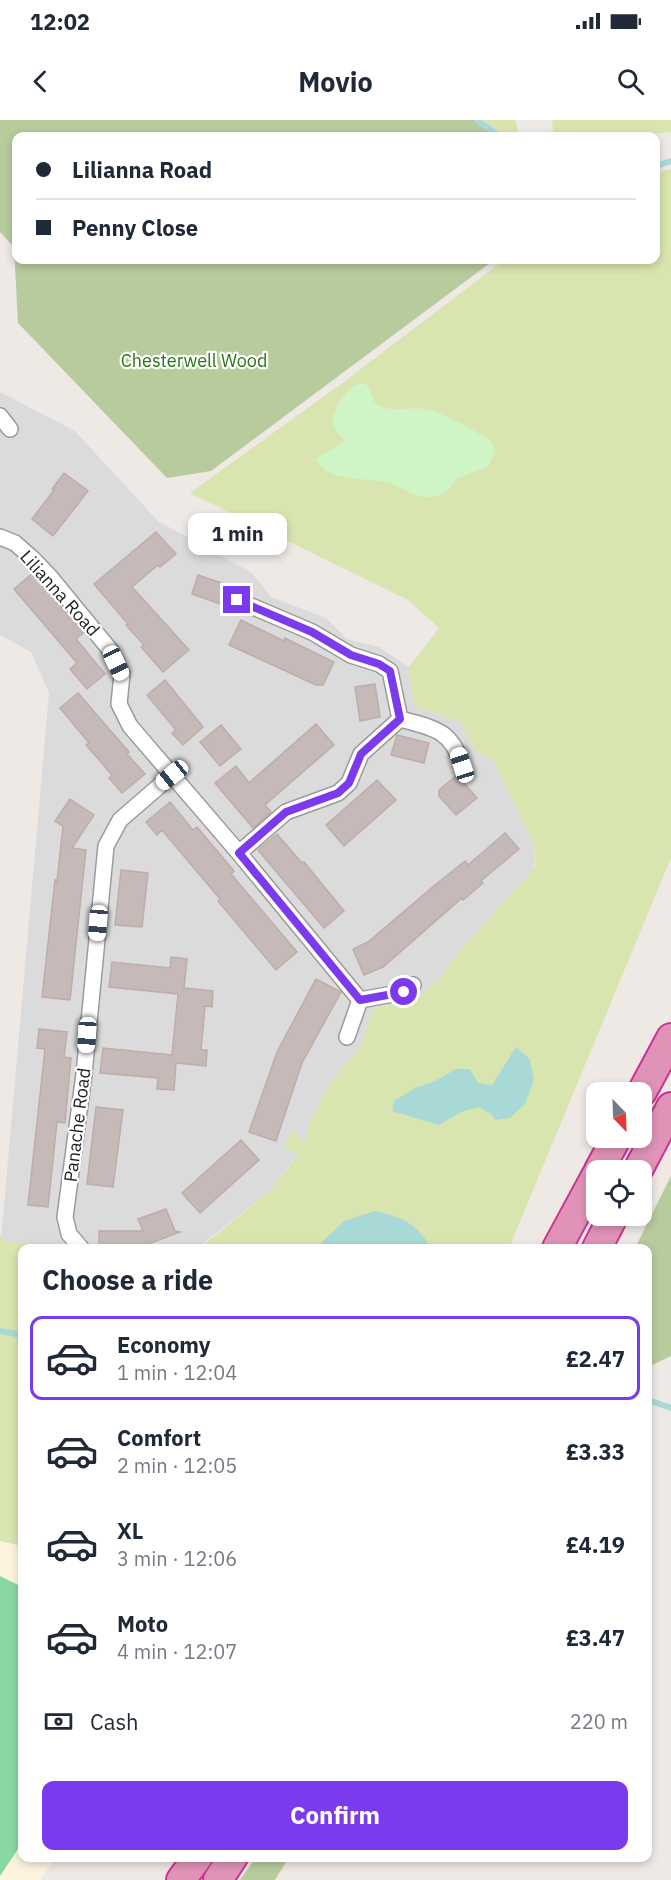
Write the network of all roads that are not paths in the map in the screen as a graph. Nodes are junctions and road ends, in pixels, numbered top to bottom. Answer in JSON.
{"nodes":[{"id":1,"x":0,"y":416,"type":"edge"},
{"id":2,"x":10,"y":429,"type":"dead end"},
{"id":3,"x":0,"y":537,"type":"edge"},
{"id":4,"x":237,"y":600,"type":"dead end"},
{"id":5,"x":400,"y":719,"type":"junction"},
{"id":6,"x":462,"y":765,"type":"dead end"},
{"id":7,"x":172,"y":775,"type":"junction"},
{"id":8,"x":239,"y":853,"type":"junction"},
{"id":9,"x":413,"y":986,"type":"dead end"},
{"id":10,"x":360,"y":1000,"type":"junction"},
{"id":11,"x":347,"y":1037,"type":"dead end"},
{"id":12,"x":671,"y":1038,"type":"edge"},
{"id":13,"x":647,"y":1082,"type":"edge"},
{"id":14,"x":671,"y":1107,"type":"edge"},
{"id":15,"x":643,"y":1160,"type":"edge"},
{"id":16,"x":586,"y":1194,"type":"edge"},
{"id":17,"x":608,"y":1226,"type":"edge"},
{"id":18,"x":78,"y":1244,"type":"edge"},
{"id":19,"x":559,"y":1244,"type":"edge"},
{"id":20,"x":599,"y":1244,"type":"edge"},
{"id":21,"x":194,"y":1862,"type":"edge"},
{"id":22,"x":230,"y":1862,"type":"edge"},
{"id":23,"x":181,"y":1880,"type":"edge"},
{"id":24,"x":218,"y":1880,"type":"edge"}],
"edges":[{"from":1,"to":2,"type":"street"},
{"from":3,"to":7,"type":"street","name":"Lilianna Road"},
{"from":4,"to":5,"type":"street"},
{"from":5,"to":6,"type":"street"},
{"from":5,"to":8,"type":"street"},
{"from":7,"to":8,"type":"street","name":"Lilianna Road"},
{"from":7,"to":18,"type":"street","name":"Panache Road"},
{"from":8,"to":10,"type":"street","name":"Lilianna Road"},
{"from":9,"to":10,"type":"street"},
{"from":10,"to":11,"type":"street"},
{"from":12,"to":13,"type":"highway"},
{"from":14,"to":15,"type":"highway"},
{"from":16,"to":19,"type":"highway"},
{"from":17,"to":20,"type":"highway"},
{"from":21,"to":23,"type":"highway"},
{"from":22,"to":24,"type":"highway"}]}
